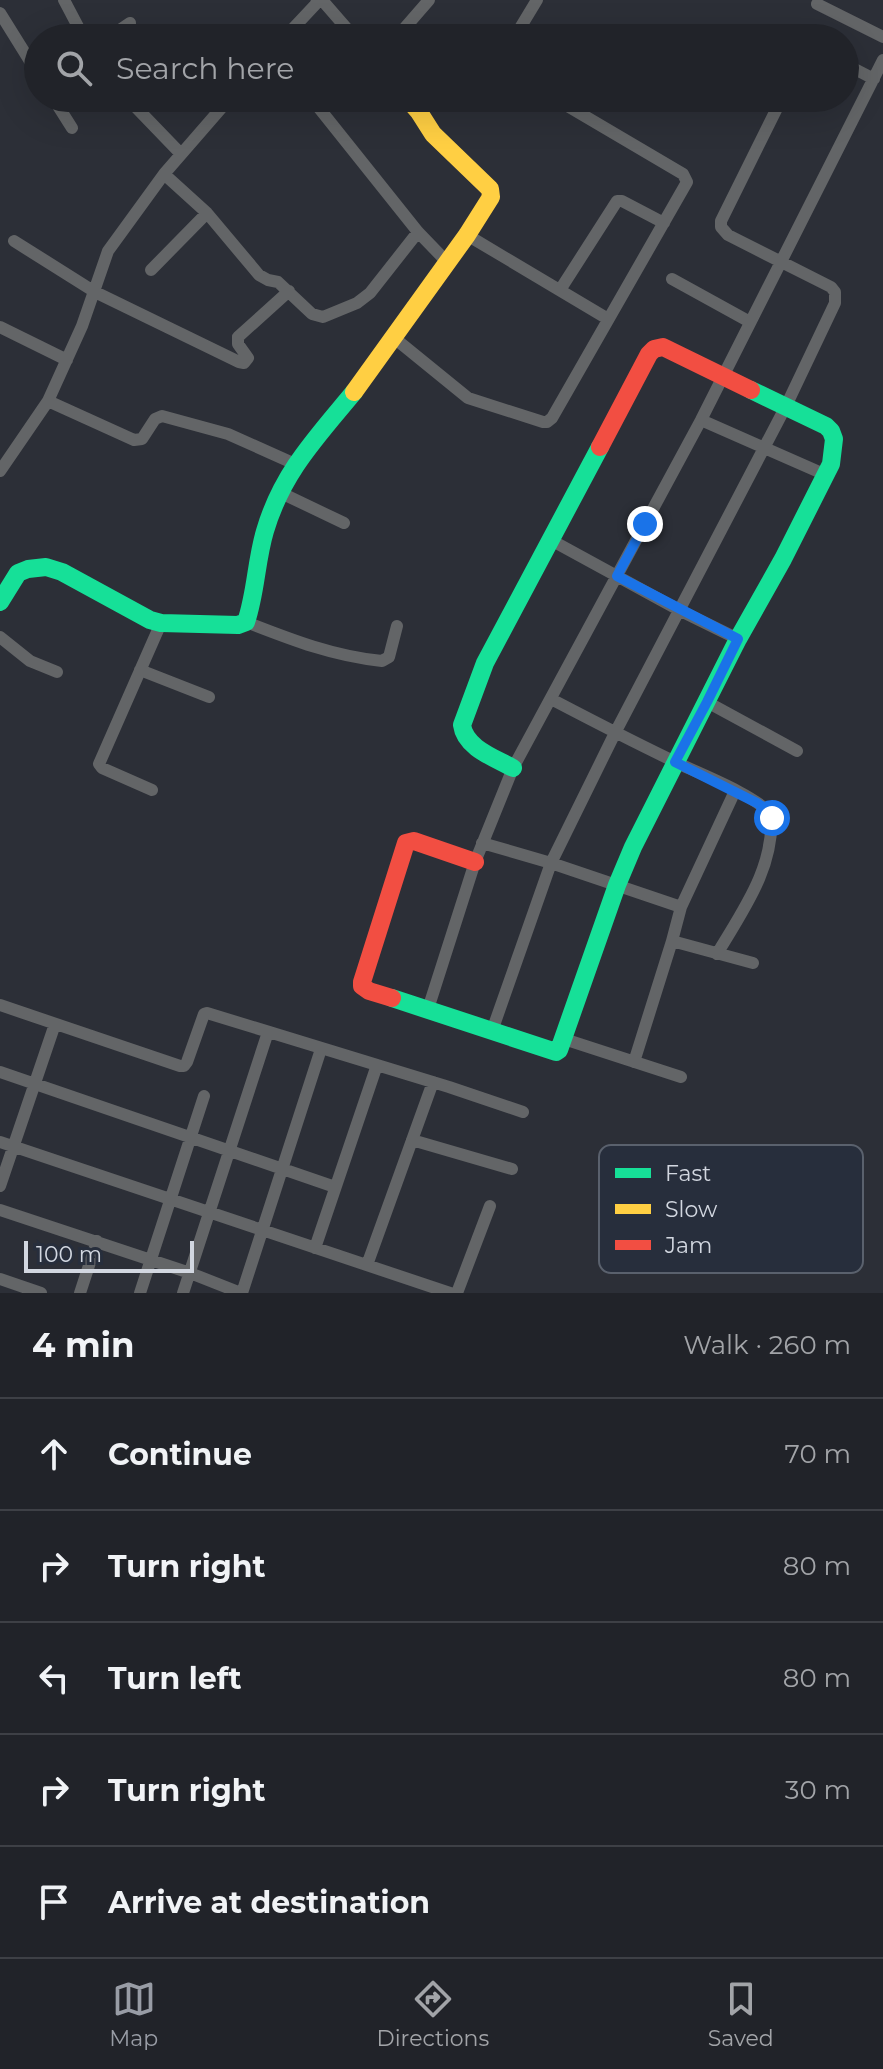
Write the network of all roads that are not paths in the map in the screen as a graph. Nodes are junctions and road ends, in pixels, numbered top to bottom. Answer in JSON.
{"nodes":[{"id":1,"x":64,"y":0,"type":"edge"},
{"id":2,"x":320,"y":0,"type":"edge"},
{"id":3,"x":429,"y":0,"type":"edge"},
{"id":4,"x":537,"y":0,"type":"edge"},
{"id":5,"x":817,"y":4,"type":"dead end"},
{"id":6,"x":0,"y":13,"type":"edge"},
{"id":7,"x":77,"y":24,"type":"edge"},
{"id":8,"x":297,"y":24,"type":"edge"},
{"id":9,"x":342,"y":24,"type":"edge"},
{"id":10,"x":408,"y":24,"type":"edge"},
{"id":11,"x":522,"y":24,"type":"edge"},
{"id":12,"x":857,"y":24,"type":"edge"},
{"id":13,"x":859,"y":25,"type":"edge"},
{"id":14,"x":883,"y":37,"type":"edge"},
{"id":15,"x":24,"y":52,"type":"edge"},
{"id":16,"x":883,"y":60,"type":"edge"},
{"id":17,"x":859,"y":71,"type":"edge"},
{"id":18,"x":874,"y":79,"type":"junction"},
{"id":19,"x":859,"y":109,"type":"edge"},
{"id":20,"x":62,"y":112,"type":"edge"},
{"id":21,"x":144,"y":112,"type":"edge"},
{"id":22,"x":218,"y":112,"type":"edge"},
{"id":23,"x":322,"y":112,"type":"edge"},
{"id":24,"x":419,"y":112,"type":"edge"},
{"id":25,"x":578,"y":112,"type":"edge"},
{"id":26,"x":775,"y":112,"type":"edge"},
{"id":27,"x":857,"y":112,"type":"edge"},
{"id":28,"x":72,"y":128,"type":"dead end"},
{"id":29,"x":181,"y":154,"type":"junction"},
{"id":30,"x":164,"y":174,"type":"junction"},
{"id":31,"x":207,"y":213,"type":"junction"},
{"id":32,"x":664,"y":223,"type":"junction"},
{"id":33,"x":418,"y":232,"type":"junction"},
{"id":34,"x":467,"y":235,"type":"junction"},
{"id":35,"x":14,"y":241,"type":"dead end"},
{"id":36,"x":447,"y":262,"type":"junction"},
{"id":37,"x":782,"y":262,"type":"junction"},
{"id":38,"x":151,"y":270,"type":"dead end"},
{"id":39,"x":672,"y":279,"type":"dead end"},
{"id":40,"x":560,"y":290,"type":"junction"},
{"id":41,"x":289,"y":291,"type":"junction"},
{"id":42,"x":95,"y":292,"type":"junction"},
{"id":43,"x":608,"y":319,"type":"junction"},
{"id":44,"x":750,"y":322,"type":"junction"},
{"id":45,"x":0,"y":327,"type":"edge"},
{"id":46,"x":393,"y":337,"type":"junction"},
{"id":47,"x":67,"y":360,"type":"junction"},
{"id":48,"x":723,"y":375,"type":"junction"},
{"id":49,"x":48,"y":401,"type":"junction"},
{"id":50,"x":786,"y":406,"type":"junction"},
{"id":51,"x":701,"y":420,"type":"junction"},
{"id":52,"x":763,"y":449,"type":"junction"},
{"id":53,"x":295,"y":464,"type":"junction"},
{"id":54,"x":0,"y":471,"type":"edge"},
{"id":55,"x":826,"y":475,"type":"junction"},
{"id":56,"x":279,"y":492,"type":"junction"},
{"id":57,"x":344,"y":523,"type":"dead end"},
{"id":58,"x":549,"y":539,"type":"junction"},
{"id":59,"x":617,"y":576,"type":"junction"},
{"id":60,"x":0,"y":602,"type":"edge"},
{"id":61,"x":679,"y":610,"type":"junction"},
{"id":62,"x":246,"y":622,"type":"junction"},
{"id":63,"x":161,"y":623,"type":"junction"},
{"id":64,"x":397,"y":626,"type":"dead end"},
{"id":65,"x":0,"y":637,"type":"edge"},
{"id":66,"x":738,"y":639,"type":"junction"},
{"id":67,"x":140,"y":670,"type":"junction"},
{"id":68,"x":57,"y":672,"type":"dead end"},
{"id":69,"x":209,"y":697,"type":"dead end"},
{"id":70,"x":551,"y":699,"type":"junction"},
{"id":71,"x":707,"y":702,"type":"junction"},
{"id":72,"x":615,"y":733,"type":"junction"},
{"id":73,"x":797,"y":751,"type":"dead end"},
{"id":74,"x":675,"y":762,"type":"junction"},
{"id":75,"x":513,"y":768,"type":"junction"},
{"id":76,"x":152,"y":790,"type":"dead end"},
{"id":77,"x":735,"y":791,"type":"junction"},
{"id":78,"x":482,"y":843,"type":"junction"},
{"id":79,"x":475,"y":862,"type":"junction"},
{"id":80,"x":551,"y":863,"type":"junction"},
{"id":81,"x":617,"y":885,"type":"junction"},
{"id":82,"x":681,"y":907,"type":"junction"},
{"id":83,"x":672,"y":941,"type":"junction"},
{"id":84,"x":717,"y":954,"type":"junction"},
{"id":85,"x":753,"y":963,"type":"dead end"},
{"id":86,"x":0,"y":1005,"type":"edge"},
{"id":87,"x":428,"y":1009,"type":"junction"},
{"id":88,"x":55,"y":1024,"type":"junction"},
{"id":89,"x":492,"y":1031,"type":"junction"},
{"id":90,"x":268,"y":1032,"type":"junction"},
{"id":91,"x":564,"y":1039,"type":"junction"},
{"id":92,"x":321,"y":1049,"type":"junction"},
{"id":93,"x":634,"y":1062,"type":"junction"},
{"id":94,"x":377,"y":1065,"type":"junction"},
{"id":95,"x":0,"y":1072,"type":"edge"},
{"id":96,"x":681,"y":1077,"type":"dead end"},
{"id":97,"x":433,"y":1082,"type":"junction"},
{"id":98,"x":35,"y":1084,"type":"junction"},
{"id":99,"x":204,"y":1096,"type":"dead end"},
{"id":100,"x":523,"y":1112,"type":"dead end"},
{"id":101,"x":190,"y":1137,"type":"junction"},
{"id":102,"x":412,"y":1140,"type":"junction"},
{"id":103,"x":0,"y":1142,"type":"edge"},
{"id":104,"x":14,"y":1147,"type":"junction"},
{"id":105,"x":229,"y":1150,"type":"junction"},
{"id":106,"x":282,"y":1168,"type":"junction"},
{"id":107,"x":512,"y":1169,"type":"dead end"},
{"id":108,"x":0,"y":1186,"type":"edge"},
{"id":109,"x":335,"y":1187,"type":"junction"},
{"id":110,"x":172,"y":1199,"type":"junction"},
{"id":111,"x":490,"y":1206,"type":"dead end"},
{"id":112,"x":0,"y":1210,"type":"edge"},
{"id":113,"x":210,"y":1213,"type":"junction"},
{"id":114,"x":262,"y":1230,"type":"junction"},
{"id":115,"x":97,"y":1241,"type":"junction"},
{"id":116,"x":315,"y":1248,"type":"junction"},
{"id":117,"x":152,"y":1260,"type":"junction"},
{"id":118,"x":367,"y":1265,"type":"junction"},
{"id":119,"x":190,"y":1273,"type":"junction"},
{"id":120,"x":0,"y":1279,"type":"edge"},
{"id":121,"x":41,"y":1293,"type":"edge"},
{"id":122,"x":80,"y":1293,"type":"edge"},
{"id":123,"x":140,"y":1293,"type":"edge"},
{"id":124,"x":183,"y":1293,"type":"edge"},
{"id":125,"x":242,"y":1293,"type":"edge"},
{"id":126,"x":450,"y":1293,"type":"edge"},
{"id":127,"x":457,"y":1293,"type":"edge"}],
"edges":[{"from":1,"to":7,"type":"street"},
{"from":2,"to":8,"type":"street"},
{"from":2,"to":9,"type":"street"},
{"from":3,"to":10,"type":"street"},
{"from":4,"to":11,"type":"street"},
{"from":5,"to":12,"type":"street"},
{"from":6,"to":15,"type":"street"},
{"from":13,"to":14,"type":"street"},
{"from":16,"to":18,"type":"street"},
{"from":17,"to":18,"type":"street"},
{"from":18,"to":19,"type":"street"},
{"from":20,"to":28,"type":"street"},
{"from":21,"to":29,"type":"street"},
{"from":22,"to":29,"type":"street"},
{"from":23,"to":33,"type":"street"},
{"from":24,"to":34,"type":"street"},
{"from":25,"to":32,"type":"street"},
{"from":26,"to":37,"type":"street"},
{"from":27,"to":37,"type":"street"},
{"from":29,"to":30,"type":"street"},
{"from":30,"to":31,"type":"street"},
{"from":30,"to":42,"type":"street"},
{"from":31,"to":38,"type":"street"},
{"from":31,"to":41,"type":"street"},
{"from":32,"to":40,"type":"street"},
{"from":32,"to":43,"type":"street"},
{"from":33,"to":36,"type":"street"},
{"from":33,"to":41,"type":"street"},
{"from":34,"to":36,"type":"street"},
{"from":34,"to":40,"type":"street"},
{"from":35,"to":42,"type":"street"},
{"from":36,"to":46,"type":"street"},
{"from":37,"to":44,"type":"street"},
{"from":37,"to":50,"type":"street"},
{"from":39,"to":44,"type":"street"},
{"from":40,"to":43,"type":"street"},
{"from":41,"to":42,"type":"street"},
{"from":42,"to":47,"type":"street"},
{"from":43,"to":46,"type":"street"},
{"from":44,"to":48,"type":"street"},
{"from":45,"to":47,"type":"street"},
{"from":46,"to":53,"type":"street"},
{"from":47,"to":49,"type":"street"},
{"from":48,"to":50,"type":"street"},
{"from":48,"to":51,"type":"street"},
{"from":48,"to":58,"type":"street"},
{"from":49,"to":53,"type":"street"},
{"from":49,"to":54,"type":"street"},
{"from":50,"to":52,"type":"street"},
{"from":50,"to":55,"type":"street"},
{"from":51,"to":52,"type":"street"},
{"from":51,"to":59,"type":"street"},
{"from":52,"to":55,"type":"street"},
{"from":52,"to":61,"type":"street"},
{"from":53,"to":56,"type":"street"},
{"from":55,"to":66,"type":"street"},
{"from":56,"to":57,"type":"street"},
{"from":56,"to":62,"type":"street"},
{"from":58,"to":59,"type":"street"},
{"from":58,"to":75,"type":"street"},
{"from":59,"to":61,"type":"street"},
{"from":59,"to":70,"type":"street"},
{"from":60,"to":63,"type":"street"},
{"from":61,"to":66,"type":"street"},
{"from":61,"to":72,"type":"street"},
{"from":62,"to":63,"type":"street"},
{"from":62,"to":64,"type":"street"},
{"from":63,"to":67,"type":"street"},
{"from":65,"to":68,"type":"street"},
{"from":66,"to":71,"type":"street"},
{"from":67,"to":69,"type":"street"},
{"from":67,"to":76,"type":"street"},
{"from":70,"to":72,"type":"street"},
{"from":70,"to":75,"type":"street"},
{"from":71,"to":73,"type":"street"},
{"from":71,"to":74,"type":"street"},
{"from":72,"to":74,"type":"street"},
{"from":72,"to":80,"type":"street"},
{"from":74,"to":77,"type":"street"},
{"from":74,"to":81,"type":"street"},
{"from":75,"to":78,"type":"street"},
{"from":77,"to":82,"type":"street"},
{"from":77,"to":84,"type":"street"},
{"from":78,"to":79,"type":"street"},
{"from":78,"to":80,"type":"street"},
{"from":79,"to":87,"type":"street"},
{"from":79,"to":87,"type":"street"},
{"from":80,"to":81,"type":"street"},
{"from":80,"to":89,"type":"street"},
{"from":81,"to":82,"type":"street"},
{"from":81,"to":91,"type":"street"},
{"from":82,"to":83,"type":"street"},
{"from":83,"to":84,"type":"street"},
{"from":83,"to":93,"type":"street"},
{"from":84,"to":85,"type":"street"},
{"from":86,"to":88,"type":"street"},
{"from":87,"to":89,"type":"street"},
{"from":88,"to":90,"type":"street"},
{"from":88,"to":98,"type":"street"},
{"from":89,"to":91,"type":"street"},
{"from":90,"to":92,"type":"street"},
{"from":90,"to":105,"type":"street"},
{"from":91,"to":93,"type":"street"},
{"from":92,"to":94,"type":"street"},
{"from":92,"to":106,"type":"street"},
{"from":93,"to":96,"type":"street"},
{"from":94,"to":97,"type":"street"},
{"from":94,"to":109,"type":"street"},
{"from":95,"to":98,"type":"street"},
{"from":97,"to":100,"type":"street"},
{"from":97,"to":102,"type":"street"},
{"from":98,"to":101,"type":"street"},
{"from":98,"to":104,"type":"street"},
{"from":99,"to":101,"type":"street"},
{"from":101,"to":105,"type":"street"},
{"from":101,"to":110,"type":"street"},
{"from":102,"to":107,"type":"street"},
{"from":102,"to":118,"type":"street"},
{"from":103,"to":104,"type":"street"},
{"from":104,"to":108,"type":"street"},
{"from":104,"to":110,"type":"street"},
{"from":105,"to":106,"type":"street"},
{"from":105,"to":113,"type":"street"},
{"from":106,"to":109,"type":"street"},
{"from":106,"to":114,"type":"street"},
{"from":109,"to":116,"type":"street"},
{"from":110,"to":113,"type":"street"},
{"from":110,"to":117,"type":"street"},
{"from":111,"to":127,"type":"street"},
{"from":112,"to":115,"type":"street"},
{"from":113,"to":114,"type":"street"},
{"from":113,"to":119,"type":"street"},
{"from":114,"to":116,"type":"street"},
{"from":114,"to":125,"type":"street"},
{"from":115,"to":117,"type":"street"},
{"from":115,"to":122,"type":"street"},
{"from":116,"to":118,"type":"street"},
{"from":117,"to":119,"type":"street"},
{"from":117,"to":123,"type":"street"},
{"from":118,"to":126,"type":"street"},
{"from":119,"to":124,"type":"street"},
{"from":119,"to":125,"type":"street"},
{"from":120,"to":121,"type":"street"}]}
